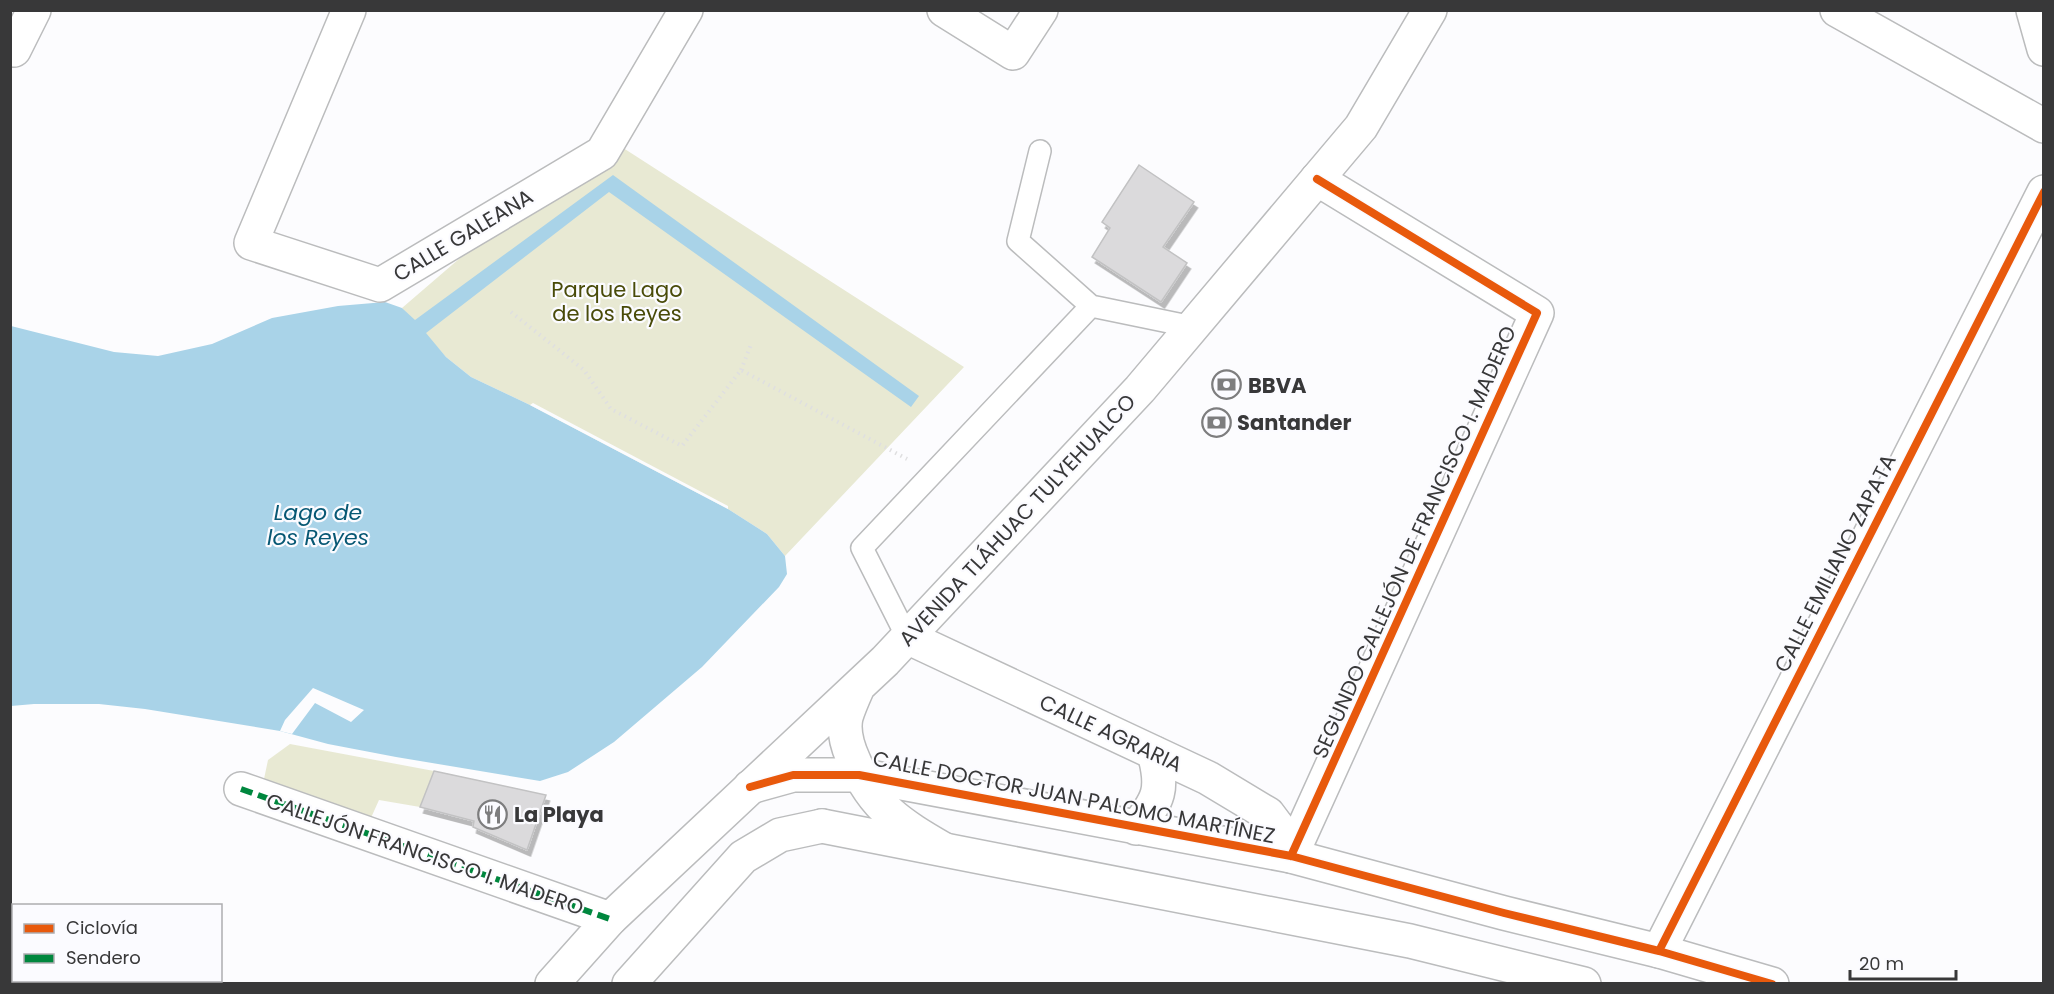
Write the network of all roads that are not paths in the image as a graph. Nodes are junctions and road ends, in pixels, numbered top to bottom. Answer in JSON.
{"nodes":[{"id":1,"x":34,"y":10,"type":"edge"},
{"id":2,"x":349,"y":10,"type":"edge"},
{"id":3,"x":686,"y":10,"type":"edge"},
{"id":4,"x":944,"y":10,"type":"edge"},
{"id":5,"x":1041,"y":10,"type":"edge"},
{"id":6,"x":1430,"y":10,"type":"edge"},
{"id":7,"x":1837,"y":10,"type":"edge"},
{"id":8,"x":2033,"y":10,"type":"edge"},
{"id":9,"x":2043,"y":49,"type":"edge"},
{"id":10,"x":14,"y":50,"type":"dead end"},
{"id":11,"x":2043,"y":126,"type":"edge"},
{"id":12,"x":1040,"y":150,"type":"dead end"},
{"id":13,"x":1317,"y":179,"type":"junction"},
{"id":14,"x":2043,"y":192,"type":"edge"},
{"id":15,"x":1091,"y":306,"type":"junction"},
{"id":16,"x":1192,"y":327,"type":"junction"},
{"id":17,"x":907,"y":637,"type":"junction"},
{"id":18,"x":859,"y":685,"type":"junction"},
{"id":19,"x":1154,"y":753,"type":"junction"},
{"id":20,"x":859,"y":775,"type":"junction"},
{"id":21,"x":750,"y":787,"type":"junction"},
{"id":22,"x":241,"y":789,"type":"dead end"},
{"id":23,"x":1136,"y":828,"type":"junction"},
{"id":24,"x":943,"y":849,"type":"junction"},
{"id":25,"x":1291,"y":856,"type":"junction"},
{"id":26,"x":610,"y":919,"type":"junction"},
{"id":27,"x":1659,"y":951,"type":"junction"},
{"id":28,"x":552,"y":984,"type":"edge"},
{"id":29,"x":629,"y":984,"type":"edge"},
{"id":30,"x":1584,"y":984,"type":"edge"},
{"id":31,"x":1772,"y":984,"type":"edge"}],
"edges":[{"from":1,"to":10,"type":"street"},
{"from":2,"to":3,"type":"street","name":"CALLE GALEANA"},
{"from":4,"to":5,"type":"street"},
{"from":6,"to":13,"type":"street","name":"AVENIDA TLÁHUAC TULYEHUALCO"},
{"from":7,"to":11,"type":"street"},
{"from":8,"to":9,"type":"street"},
{"from":12,"to":15,"type":"lane"},
{"from":13,"to":16,"type":"street","name":"AVENIDA TLÁHUAC TULYEHUALCO"},
{"from":13,"to":25,"type":"street","name":"SEGUNDO CALLEJÓN DE FRANCISCO I. MADERO"},
{"from":14,"to":27,"type":"street","name":"CALLE EMILIANO ZAPATA"},
{"from":15,"to":16,"type":"lane"},
{"from":15,"to":17,"type":"lane"},
{"from":16,"to":17,"type":"street","name":"AVENIDA TLÁHUAC TULYEHUALCO"},
{"from":17,"to":18,"type":"street","name":"AVENIDA TLÁHUAC TULYEHUALCO"},
{"from":17,"to":19,"type":"street","name":"CALLE AGRARIA"},
{"from":18,"to":20,"type":"street"},
{"from":18,"to":21,"type":"street","name":"AVENIDA TLÁHUAC TULYEHUALCO"},
{"from":19,"to":23,"type":"street"},
{"from":19,"to":25,"type":"street","name":"CALLE AGRARIA"},
{"from":20,"to":21,"type":"street","name":"CALLE DOCTOR JUAN PALOMO MARTÍNEZ"},
{"from":20,"to":23,"type":"street","name":"CALLE DOCTOR JUAN PALOMO MARTÍNEZ"},
{"from":20,"to":24,"type":"street"},
{"from":21,"to":26,"type":"street","name":"AVENIDA TLÁHUAC TULYEHUALCO"},
{"from":22,"to":26,"type":"street","name":"CALLEJÓN FRANCISCO I. MADERO"},
{"from":23,"to":25,"type":"street","name":"CALLE DOCTOR JUAN PALOMO MARTÍNEZ"},
{"from":24,"to":29,"type":"street"},
{"from":24,"to":30,"type":"street"},
{"from":25,"to":27,"type":"street","name":"CALLE DOCTOR JUAN PALOMO MARTÍNEZ"},
{"from":26,"to":28,"type":"street","name":"AVENIDA TLÁHUAC TULYEHUALCO"},
{"from":27,"to":31,"type":"street","name":"CALLE DOCTOR JUAN PALOMO MARTÍNEZ"}]}
